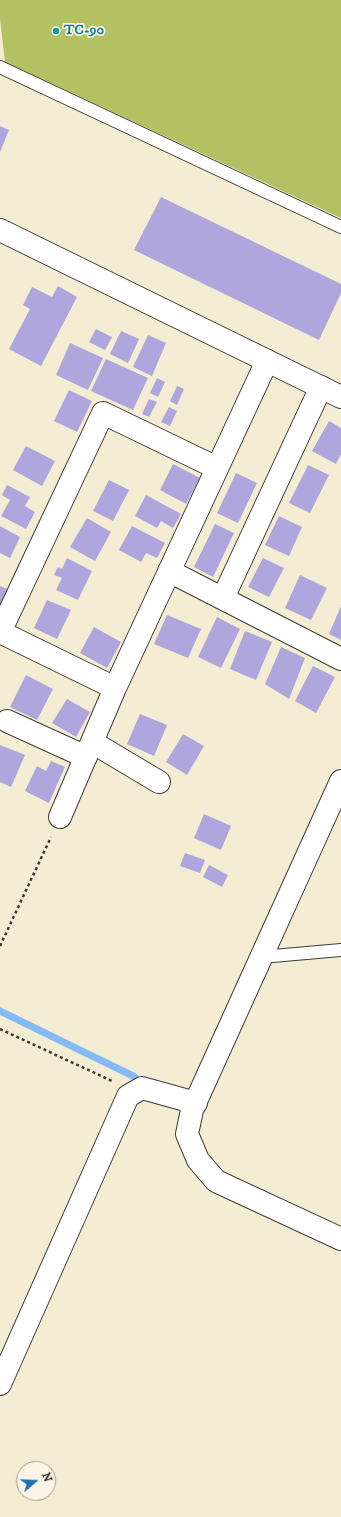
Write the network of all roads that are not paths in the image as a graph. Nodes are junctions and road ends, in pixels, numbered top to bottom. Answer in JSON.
{"nodes":[{"id":1,"x":0,"y":67,"type":"edge"},
{"id":2,"x":341,"y":227,"type":"edge"},
{"id":3,"x":0,"y":230,"type":"edge"},
{"id":4,"x":267,"y":361,"type":"junction"},
{"id":5,"x":321,"y":386,"type":"junction"},
{"id":6,"x":341,"y":396,"type":"edge"},
{"id":7,"x":217,"y":468,"type":"junction"},
{"id":8,"x":169,"y":571,"type":"junction"},
{"id":9,"x":223,"y":598,"type":"junction"},
{"id":10,"x":341,"y":659,"type":"edge"},
{"id":11,"x":115,"y":688,"type":"junction"},
{"id":12,"x":7,"y":721,"type":"dead end"},
{"id":13,"x":89,"y":750,"type":"junction"},
{"id":14,"x":341,"y":781,"type":"edge"},
{"id":15,"x":159,"y":782,"type":"dead end"},
{"id":16,"x":60,"y":817,"type":"road end"},
{"id":17,"x":341,"y":950,"type":"edge"},
{"id":18,"x":261,"y":956,"type":"junction"},
{"id":19,"x":196,"y":1103,"type":"junction"},
{"id":20,"x":341,"y":1239,"type":"edge"},
{"id":21,"x":0,"y":1384,"type":"edge"}],
"edges":[{"from":1,"to":2,"type":"lane"},
{"from":3,"to":4,"type":"street"},
{"from":4,"to":5,"type":"street"},
{"from":4,"to":7,"type":"street"},
{"from":5,"to":6,"type":"street"},
{"from":5,"to":9,"type":"street"},
{"from":7,"to":8,"type":"street"},
{"from":7,"to":11,"type":"street"},
{"from":8,"to":9,"type":"street"},
{"from":8,"to":11,"type":"street"},
{"from":9,"to":10,"type":"street"},
{"from":11,"to":13,"type":"street"},
{"from":12,"to":13,"type":"street"},
{"from":13,"to":15,"type":"street"},
{"from":13,"to":16,"type":"street"},
{"from":14,"to":18,"type":"street"},
{"from":17,"to":18,"type":"lane"},
{"from":18,"to":19,"type":"street"},
{"from":19,"to":20,"type":"street"},
{"from":19,"to":21,"type":"street"}]}
